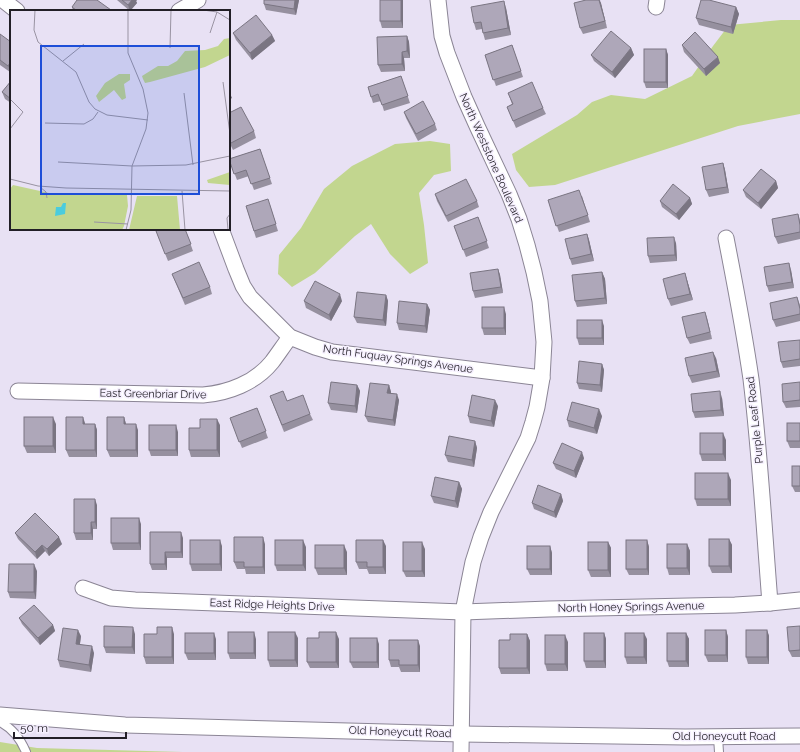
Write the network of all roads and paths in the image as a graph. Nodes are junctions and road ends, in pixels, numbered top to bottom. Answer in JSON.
{"nodes":[{"id":1,"x":3,"y":0,"type":"edge"},
{"id":2,"x":198,"y":0,"type":"edge"},
{"id":3,"x":438,"y":0,"type":"edge"},
{"id":4,"x":16,"y":10,"type":"edge"},
{"id":5,"x":181,"y":10,"type":"edge"},
{"id":6,"x":221,"y":230,"type":"edge"},
{"id":7,"x":726,"y":238,"type":"dead end"},
{"id":8,"x":290,"y":337,"type":"junction"},
{"id":9,"x":542,"y":378,"type":"junction"},
{"id":10,"x":18,"y":391,"type":"dead end"},
{"id":11,"x":83,"y":588,"type":"dead end"},
{"id":12,"x":800,"y":600,"type":"edge"},
{"id":13,"x":770,"y":603,"type":"junction"},
{"id":14,"x":463,"y":612,"type":"junction"},
{"id":15,"x":0,"y":716,"type":"edge"},
{"id":16,"x":0,"y":722,"type":"edge"},
{"id":17,"x":462,"y":734,"type":"junction"},
{"id":18,"x":800,"y":736,"type":"edge"},
{"id":19,"x":718,"y":737,"type":"junction"},
{"id":20,"x":26,"y":752,"type":"edge"},
{"id":21,"x":461,"y":752,"type":"edge"},
{"id":22,"x":719,"y":752,"type":"edge"}],
"edges":[{"from":1,"to":4,"type":"street"},
{"from":2,"to":5,"type":"street"},
{"from":3,"to":9,"type":"street","name":"North Weststone Boulevard"},
{"from":6,"to":8,"type":"street","name":"North Fuquay Springs Avenue"},
{"from":7,"to":13,"type":"street","name":"Purple Leaf Road"},
{"from":8,"to":9,"type":"street","name":"North Fuquay Springs Avenue"},
{"from":8,"to":10,"type":"street","name":"East Greenbriar Drive"},
{"from":9,"to":14,"type":"street","name":"North Weststone Boulevard"},
{"from":11,"to":14,"type":"street","name":"East Ridge Heights Drive"},
{"from":12,"to":13,"type":"street","name":"North Honey Springs Avenue"},
{"from":13,"to":14,"type":"street","name":"North Honey Springs Avenue"},
{"from":14,"to":17,"type":"street","name":"North Weststone Boulevard"},
{"from":15,"to":17,"type":"street","name":"Old Honeycutt Road"},
{"from":16,"to":20,"type":"lane"},
{"from":17,"to":19,"type":"street","name":"Old Honeycutt Road"},
{"from":17,"to":21,"type":"street","name":"North Weststone Boulevard"},
{"from":18,"to":19,"type":"street","name":"Old Honeycutt Road"},
{"from":19,"to":22,"type":"lane"}]}
